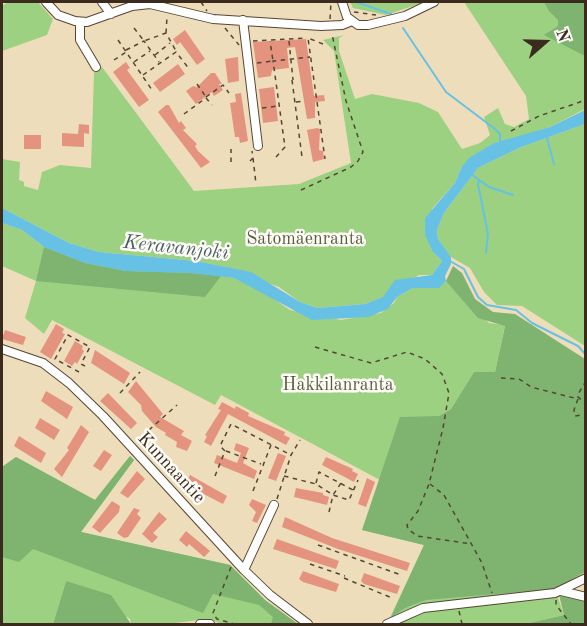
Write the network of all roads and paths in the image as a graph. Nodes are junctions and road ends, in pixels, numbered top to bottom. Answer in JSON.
{"nodes":[{"id":1,"x":46,"y":2,"type":"edge"},
{"id":2,"x":102,"y":2,"type":"edge"},
{"id":3,"x":331,"y":2,"type":"edge"},
{"id":4,"x":342,"y":2,"type":"edge"},
{"id":5,"x":434,"y":2,"type":"edge"},
{"id":6,"x":168,"y":8,"type":"junction"},
{"id":7,"x":352,"y":11,"type":"dead end"},
{"id":8,"x":111,"y":14,"type":"junction"},
{"id":9,"x":219,"y":19,"type":"junction"},
{"id":10,"x":243,"y":20,"type":"junction"},
{"id":11,"x":330,"y":20,"type":"dead end"},
{"id":12,"x":395,"y":20,"type":"junction"},
{"id":13,"x":352,"y":21,"type":"junction"},
{"id":14,"x":80,"y":22,"type":"junction"},
{"id":15,"x":134,"y":28,"type":"dead end"},
{"id":16,"x":166,"y":33,"type":"junction"},
{"id":17,"x":332,"y":33,"type":"dead end"},
{"id":18,"x":308,"y":38,"type":"junction"},
{"id":19,"x":118,"y":40,"type":"dead end"},
{"id":20,"x":270,"y":40,"type":"junction"},
{"id":21,"x":289,"y":40,"type":"junction"},
{"id":22,"x":144,"y":41,"type":"junction"},
{"id":23,"x":245,"y":42,"type":"junction"},
{"id":24,"x":171,"y":43,"type":"junction"},
{"id":25,"x":323,"y":44,"type":"dead end"},
{"id":26,"x":150,"y":50,"type":"junction"},
{"id":27,"x":126,"y":51,"type":"junction"},
{"id":28,"x":176,"y":52,"type":"junction"},
{"id":29,"x":246,"y":54,"type":"junction"},
{"id":30,"x":154,"y":55,"type":"junction"},
{"id":31,"x":311,"y":57,"type":"junction"},
{"id":32,"x":292,"y":59,"type":"junction"},
{"id":33,"x":114,"y":60,"type":"dead end"},
{"id":34,"x":134,"y":62,"type":"junction"},
{"id":35,"x":273,"y":62,"type":"junction"},
{"id":36,"x":160,"y":64,"type":"junction"},
{"id":37,"x":247,"y":65,"type":"junction"},
{"id":38,"x":96,"y":67,"type":"dead end"},
{"id":39,"x":190,"y":70,"type":"dead end"},
{"id":40,"x":143,"y":75,"type":"junction"},
{"id":41,"x":197,"y":84,"type":"dead end"},
{"id":42,"x":152,"y":90,"type":"dead end"},
{"id":43,"x":229,"y":93,"type":"dead end"},
{"id":44,"x":206,"y":97,"type":"junction"},
{"id":45,"x":585,"y":100,"type":"edge"},
{"id":46,"x":305,"y":101,"type":"dead end"},
{"id":47,"x":295,"y":102,"type":"junction"},
{"id":48,"x":212,"y":105,"type":"dead end"},
{"id":49,"x":279,"y":106,"type":"junction"},
{"id":50,"x":253,"y":110,"type":"junction"},
{"id":51,"x":184,"y":114,"type":"dead end"},
{"id":52,"x":511,"y":131,"type":"dead end"},
{"id":53,"x":255,"y":146,"type":"joint"},
{"id":54,"x":231,"y":149,"type":"dead end"},
{"id":55,"x":276,"y":157,"type":"dead end"},
{"id":56,"x":302,"y":157,"type":"dead end"},
{"id":57,"x":253,"y":158,"type":"junction"},
{"id":58,"x":326,"y":159,"type":"dead end"},
{"id":59,"x":250,"y":161,"type":"dead end"},
{"id":60,"x":231,"y":162,"type":"dead end"},
{"id":61,"x":256,"y":184,"type":"dead end"},
{"id":62,"x":301,"y":190,"type":"dead end"},
{"id":63,"x":315,"y":347,"type":"dead end"},
{"id":64,"x":2,"y":349,"type":"edge"},
{"id":65,"x":85,"y":366,"type":"dead end"},
{"id":66,"x":79,"y":372,"type":"dead end"},
{"id":67,"x":140,"y":372,"type":"dead end"},
{"id":68,"x":501,"y":378,"type":"dead end"},
{"id":69,"x":585,"y":381,"type":"edge"},
{"id":70,"x":120,"y":393,"type":"dead end"},
{"id":71,"x":578,"y":399,"type":"junction"},
{"id":72,"x":585,"y":404,"type":"edge"},
{"id":73,"x":177,"y":405,"type":"dead end"},
{"id":74,"x":585,"y":414,"type":"edge"},
{"id":75,"x":150,"y":430,"type":"dead end"},
{"id":76,"x":300,"y":440,"type":"dead end"},
{"id":77,"x":271,"y":445,"type":"junction"},
{"id":78,"x":225,"y":451,"type":"junction"},
{"id":79,"x":291,"y":455,"type":"junction"},
{"id":80,"x":263,"y":465,"type":"junction"},
{"id":81,"x":215,"y":476,"type":"dead end"},
{"id":82,"x":284,"y":476,"type":"junction"},
{"id":83,"x":358,"y":480,"type":"dead end"},
{"id":84,"x":341,"y":483,"type":"junction"},
{"id":85,"x":316,"y":484,"type":"junction"},
{"id":86,"x":429,"y":484,"type":"junction"},
{"id":87,"x":353,"y":490,"type":"junction"},
{"id":88,"x":253,"y":491,"type":"dead end"},
{"id":89,"x":333,"y":495,"type":"junction"},
{"id":90,"x":275,"y":502,"type":"joint"},
{"id":91,"x":329,"y":512,"type":"dead end"},
{"id":92,"x":472,"y":544,"type":"junction"},
{"id":93,"x":318,"y":545,"type":"dead end"},
{"id":94,"x":233,"y":563,"type":"dead end"},
{"id":95,"x":310,"y":564,"type":"dead end"},
{"id":96,"x":244,"y":570,"type":"junction"},
{"id":97,"x":401,"y":575,"type":"dead end"},
{"id":98,"x":585,"y":578,"type":"edge"},
{"id":99,"x":558,"y":592,"type":"junction"},
{"id":100,"x":585,"y":597,"type":"edge"},
{"id":101,"x":392,"y":598,"type":"dead end"},
{"id":102,"x":493,"y":600,"type":"junction"},
{"id":103,"x":458,"y":604,"type":"junction"},
{"id":104,"x":200,"y":624,"type":"edge"},
{"id":105,"x":210,"y":624,"type":"edge"},
{"id":106,"x":234,"y":624,"type":"edge"},
{"id":107,"x":308,"y":624,"type":"edge"},
{"id":108,"x":387,"y":624,"type":"edge"},
{"id":109,"x":462,"y":624,"type":"edge"},
{"id":110,"x":571,"y":624,"type":"edge"}],
"edges":[{"from":1,"to":14,"type":"street"},
{"from":2,"to":8,"type":"street"},
{"from":3,"to":11,"type":"path"},
{"from":4,"to":13,"type":"street"},
{"from":5,"to":12,"type":"street"},
{"from":6,"to":8,"type":"street"},
{"from":6,"to":9,"type":"street"},
{"from":6,"to":16,"type":"path"},
{"from":7,"to":12,"type":"path"},
{"from":8,"to":14,"type":"street"},
{"from":9,"to":10,"type":"street"},
{"from":9,"to":29,"type":"path"},
{"from":10,"to":13,"type":"street"},
{"from":10,"to":23,"type":"street"},
{"from":12,"to":13,"type":"street"},
{"from":14,"to":38,"type":"street"},
{"from":15,"to":22,"type":"path"},
{"from":16,"to":22,"type":"path"},
{"from":16,"to":24,"type":"path"},
{"from":17,"to":62,"type":"path"},
{"from":18,"to":21,"type":"path"},
{"from":18,"to":25,"type":"path"},
{"from":18,"to":31,"type":"path"},
{"from":19,"to":27,"type":"path"},
{"from":20,"to":21,"type":"path"},
{"from":20,"to":23,"type":"path"},
{"from":20,"to":35,"type":"path"},
{"from":21,"to":32,"type":"path"},
{"from":22,"to":26,"type":"path"},
{"from":22,"to":27,"type":"path"},
{"from":23,"to":29,"type":"street"},
{"from":24,"to":28,"type":"path"},
{"from":24,"to":30,"type":"path"},
{"from":26,"to":30,"type":"path"},
{"from":26,"to":34,"type":"path"},
{"from":27,"to":33,"type":"path"},
{"from":27,"to":34,"type":"path"},
{"from":28,"to":36,"type":"path"},
{"from":28,"to":39,"type":"path"},
{"from":29,"to":37,"type":"street"},
{"from":30,"to":36,"type":"path"},
{"from":31,"to":32,"type":"path"},
{"from":31,"to":58,"type":"path"},
{"from":32,"to":35,"type":"path"},
{"from":32,"to":47,"type":"path"},
{"from":34,"to":40,"type":"path"},
{"from":35,"to":37,"type":"path"},
{"from":35,"to":49,"type":"path"},
{"from":36,"to":40,"type":"path"},
{"from":37,"to":50,"type":"street"},
{"from":40,"to":42,"type":"path"},
{"from":41,"to":44,"type":"path"},
{"from":43,"to":44,"type":"path"},
{"from":44,"to":48,"type":"path"},
{"from":44,"to":51,"type":"path"},
{"from":45,"to":52,"type":"path"},
{"from":46,"to":47,"type":"path"},
{"from":47,"to":56,"type":"path"},
{"from":49,"to":50,"type":"path"},
{"from":49,"to":55,"type":"path"},
{"from":50,"to":53,"type":"street"},
{"from":53,"to":57,"type":"path"},
{"from":54,"to":60,"type":"path"},
{"from":57,"to":59,"type":"path"},
{"from":57,"to":61,"type":"path"},
{"from":63,"to":86,"type":"path"},
{"from":64,"to":96,"type":"street","name":"Kunnaantie"},
{"from":65,"to":66,"type":"path"},
{"from":67,"to":70,"type":"path"},
{"from":68,"to":71,"type":"path"},
{"from":69,"to":71,"type":"path"},
{"from":71,"to":72,"type":"path"},
{"from":71,"to":74,"type":"path"},
{"from":73,"to":75,"type":"path"},
{"from":76,"to":79,"type":"path"},
{"from":77,"to":78,"type":"path"},
{"from":77,"to":79,"type":"path"},
{"from":77,"to":80,"type":"path"},
{"from":78,"to":80,"type":"path"},
{"from":78,"to":81,"type":"path"},
{"from":79,"to":82,"type":"path"},
{"from":80,"to":88,"type":"path"},
{"from":82,"to":85,"type":"path"},
{"from":82,"to":90,"type":"path"},
{"from":83,"to":87,"type":"path"},
{"from":84,"to":85,"type":"path"},
{"from":84,"to":87,"type":"path"},
{"from":84,"to":89,"type":"path"},
{"from":85,"to":89,"type":"path"},
{"from":86,"to":92,"type":"path"},
{"from":86,"to":92,"type":"path"},
{"from":87,"to":89,"type":"path"},
{"from":89,"to":91,"type":"path"},
{"from":90,"to":96,"type":"street"},
{"from":92,"to":102,"type":"path"},
{"from":93,"to":97,"type":"path"},
{"from":94,"to":106,"type":"path"},
{"from":95,"to":101,"type":"path"},
{"from":96,"to":107,"type":"street","name":"Kunnaantie"},
{"from":98,"to":99,"type":"street"},
{"from":99,"to":100,"type":"street"},
{"from":99,"to":102,"type":"street"},
{"from":99,"to":110,"type":"path"},
{"from":102,"to":103,"type":"street"},
{"from":103,"to":108,"type":"street"},
{"from":103,"to":109,"type":"path"},
{"from":104,"to":105,"type":"street"}]}
